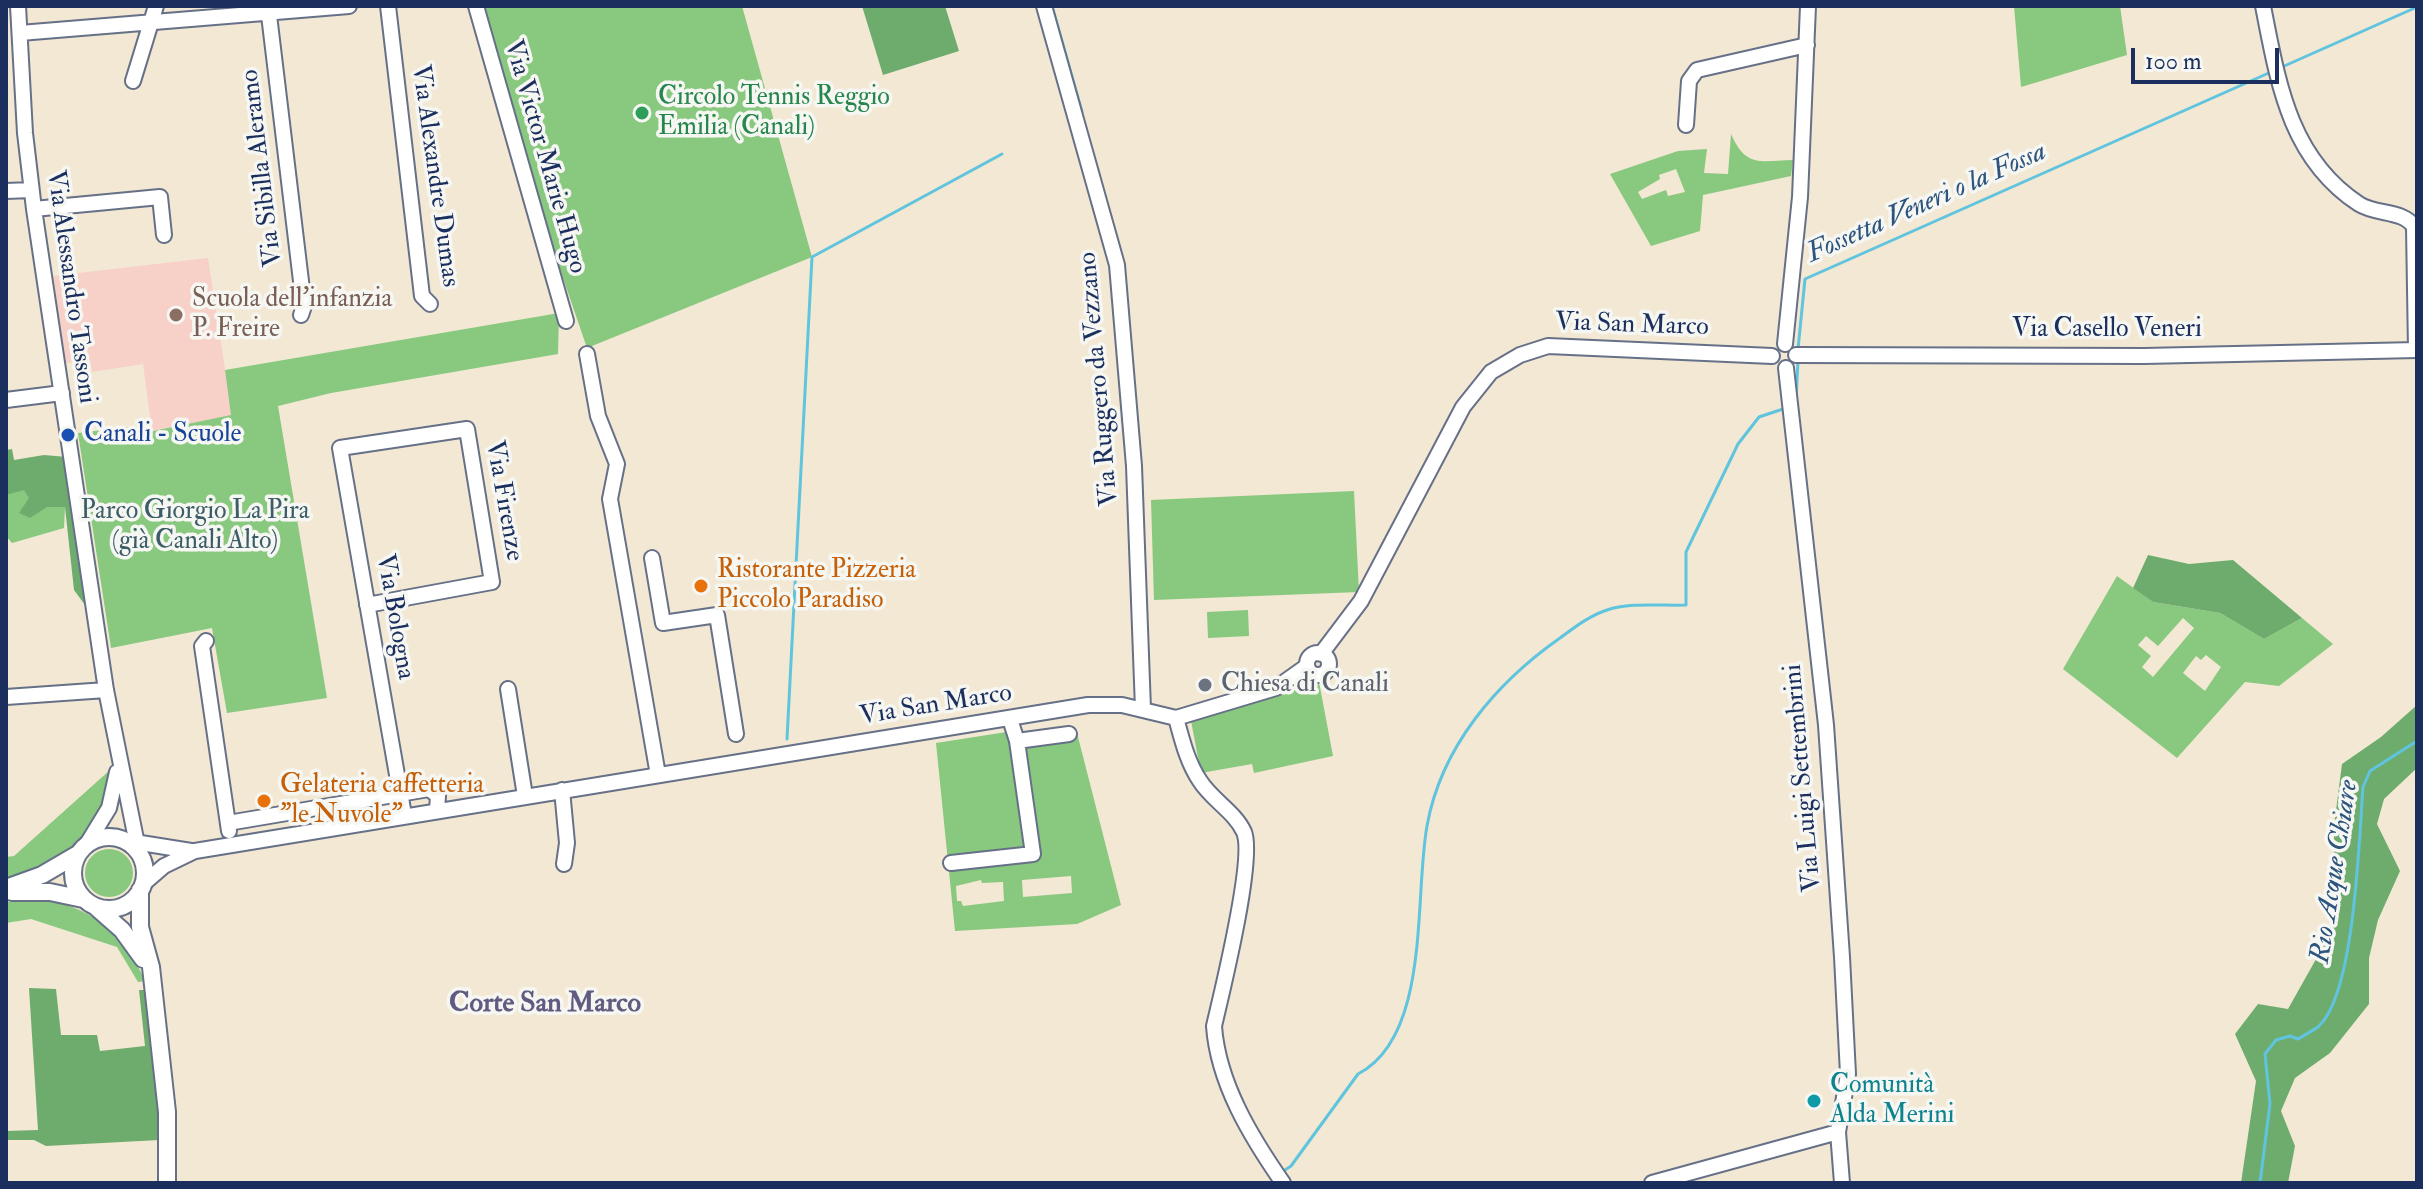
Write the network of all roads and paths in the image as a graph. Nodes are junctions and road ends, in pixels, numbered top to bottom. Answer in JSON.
{"nodes":[{"id":1,"x":18,"y":6,"type":"edge"},
{"id":2,"x":156,"y":6,"type":"edge"},
{"id":3,"x":349,"y":6,"type":"edge"},
{"id":4,"x":388,"y":6,"type":"edge"},
{"id":5,"x":476,"y":6,"type":"edge"},
{"id":6,"x":1044,"y":6,"type":"edge"},
{"id":7,"x":1808,"y":6,"type":"edge"},
{"id":8,"x":2263,"y":6,"type":"edge"},
{"id":9,"x":272,"y":12,"type":"edge"},
{"id":10,"x":153,"y":24,"type":"junction"},
{"id":11,"x":20,"y":33,"type":"junction"},
{"id":12,"x":1807,"y":45,"type":"junction"},
{"id":13,"x":133,"y":81,"type":"dead end"},
{"id":14,"x":1686,"y":125,"type":"dead end"},
{"id":15,"x":31,"y":190,"type":"junction"},
{"id":16,"x":6,"y":191,"type":"edge"},
{"id":17,"x":34,"y":209,"type":"junction"},
{"id":18,"x":164,"y":235,"type":"dead end"},
{"id":19,"x":430,"y":304,"type":"dead end"},
{"id":20,"x":301,"y":315,"type":"dead end"},
{"id":21,"x":566,"y":321,"type":"dead end"},
{"id":22,"x":1785,"y":344,"type":"junction"},
{"id":23,"x":2416,"y":350,"type":"edge"},
{"id":24,"x":587,"y":354,"type":"dead end"},
{"id":25,"x":1799,"y":354,"type":"junction"},
{"id":26,"x":1772,"y":356,"type":"junction"},
{"id":27,"x":1786,"y":368,"type":"junction"},
{"id":28,"x":62,"y":393,"type":"junction"},
{"id":29,"x":6,"y":400,"type":"edge"},
{"id":30,"x":340,"y":448,"type":"joint"},
{"id":31,"x":652,"y":558,"type":"dead end"},
{"id":32,"x":367,"y":605,"type":"junction"},
{"id":33,"x":206,"y":641,"type":"dead end"},
{"id":34,"x":508,"y":689,"type":"dead end"},
{"id":35,"x":106,"y":690,"type":"junction"},
{"id":36,"x":6,"y":697,"type":"edge"},
{"id":37,"x":1143,"y":709,"type":"junction"},
{"id":38,"x":1176,"y":718,"type":"junction"},
{"id":39,"x":1010,"y":719,"type":"junction"},
{"id":40,"x":1069,"y":734,"type":"dead end"},
{"id":41,"x":1017,"y":741,"type":"junction"},
{"id":42,"x":741,"y":762,"type":"junction"},
{"id":43,"x":118,"y":764,"type":"junction"},
{"id":44,"x":658,"y":775,"type":"junction"},
{"id":45,"x":562,"y":790,"type":"junction"},
{"id":46,"x":400,"y":794,"type":"junction"},
{"id":47,"x":525,"y":796,"type":"junction"},
{"id":48,"x":437,"y":810,"type":"junction"},
{"id":49,"x":404,"y":815,"type":"junction"},
{"id":50,"x":228,"y":823,"type":"junction"},
{"id":51,"x":231,"y":843,"type":"junction"},
{"id":52,"x":132,"y":845,"type":"junction"},
{"id":53,"x":83,"y":849,"type":"junction"},
{"id":54,"x":195,"y":851,"type":"junction"},
{"id":55,"x":951,"y":863,"type":"dead end"},
{"id":56,"x":564,"y":864,"type":"dead end"},
{"id":57,"x":141,"y":888,"type":"junction"},
{"id":58,"x":6,"y":890,"type":"edge"},
{"id":59,"x":88,"y":902,"type":"junction"},
{"id":60,"x":151,"y":976,"type":"junction"},
{"id":61,"x":1838,"y":1132,"type":"junction"},
{"id":62,"x":167,"y":1183,"type":"edge"},
{"id":63,"x":1283,"y":1183,"type":"edge"},
{"id":64,"x":1652,"y":1183,"type":"edge"},
{"id":65,"x":1842,"y":1183,"type":"edge"}],
"edges":[{"from":1,"to":11,"type":"street","name":"Via Alessandro Tassoni"},
{"from":2,"to":10,"type":"street"},
{"from":3,"to":9,"type":"street"},
{"from":4,"to":19,"type":"street","name":"Via Alexandre Dumas"},
{"from":5,"to":21,"type":"street","name":"Via Victor Marie Hugo"},
{"from":6,"to":37,"type":"street","name":"Via Ruggero da Vezzano"},
{"from":7,"to":12,"type":"street"},
{"from":8,"to":23,"type":"street"},
{"from":9,"to":10,"type":"street"},
{"from":9,"to":20,"type":"street","name":"Via Sibilla Aleramo"},
{"from":10,"to":11,"type":"street"},
{"from":10,"to":13,"type":"street"},
{"from":11,"to":15,"type":"street","name":"Via Alessandro Tassoni"},
{"from":12,"to":14,"type":"street"},
{"from":12,"to":22,"type":"street"},
{"from":15,"to":16,"type":"street"},
{"from":15,"to":17,"type":"street","name":"Via Alessandro Tassoni"},
{"from":17,"to":18,"type":"street"},
{"from":17,"to":28,"type":"street","name":"Via Alessandro Tassoni"},
{"from":22,"to":25,"type":"street"},
{"from":22,"to":26,"type":"street"},
{"from":23,"to":25,"type":"street","name":"Via Casello Veneri"},
{"from":24,"to":44,"type":"street"},
{"from":25,"to":27,"type":"street"},
{"from":26,"to":27,"type":"street"},
{"from":26,"to":38,"type":"street","name":"Via San Marco"},
{"from":27,"to":61,"type":"street","name":"Via Luigi Settembrini"},
{"from":28,"to":29,"type":"street"},
{"from":28,"to":35,"type":"street","name":"Via Alessandro Tassoni"},
{"from":30,"to":32,"type":"street","name":"Via Bologna"},
{"from":30,"to":32,"type":"street","name":"Via Firenze"},
{"from":31,"to":42,"type":"street"},
{"from":32,"to":46,"type":"street","name":"Via Bologna"},
{"from":33,"to":50,"type":"street"},
{"from":34,"to":47,"type":"street"},
{"from":35,"to":36,"type":"street"},
{"from":35,"to":43,"type":"street","name":"Via Alessandro Tassoni"},
{"from":37,"to":38,"type":"street","name":"Via San Marco"},
{"from":37,"to":39,"type":"street","name":"Via San Marco"},
{"from":38,"to":63,"type":"street"},
{"from":39,"to":41,"type":"street"},
{"from":39,"to":42,"type":"street","name":"Via San Marco"},
{"from":40,"to":41,"type":"street"},
{"from":41,"to":55,"type":"street"},
{"from":42,"to":44,"type":"street","name":"Via San Marco"},
{"from":43,"to":52,"type":"street","name":"Via Alessandro Tassoni"},
{"from":43,"to":53,"type":"street","name":"Via Alessandro Tassoni"},
{"from":44,"to":45,"type":"street","name":"Via San Marco"},
{"from":45,"to":47,"type":"street","name":"Via San Marco"},
{"from":45,"to":56,"type":"street"},
{"from":46,"to":48,"type":"street"},
{"from":46,"to":49,"type":"street","name":"Via Bologna"},
{"from":46,"to":50,"type":"street"},
{"from":47,"to":48,"type":"street","name":"Via San Marco"},
{"from":48,"to":49,"type":"street","name":"Via San Marco"},
{"from":49,"to":51,"type":"street","name":"Via San Marco"},
{"from":50,"to":51,"type":"street"},
{"from":51,"to":54,"type":"street","name":"Via San Marco"},
{"from":52,"to":53,"type":"main road"},
{"from":52,"to":54,"type":"street","name":"Via San Marco"},
{"from":52,"to":57,"type":"main road"},
{"from":53,"to":58,"type":"main road"},
{"from":53,"to":59,"type":"main road"},
{"from":54,"to":57,"type":"street","name":"Via San Marco"},
{"from":57,"to":59,"type":"main road"},
{"from":57,"to":60,"type":"main road"},
{"from":58,"to":59,"type":"main road"},
{"from":59,"to":60,"type":"main road"},
{"from":60,"to":62,"type":"main road"},
{"from":61,"to":64,"type":"street"},
{"from":61,"to":65,"type":"street","name":"Via Luigi Settembrini"}]}
